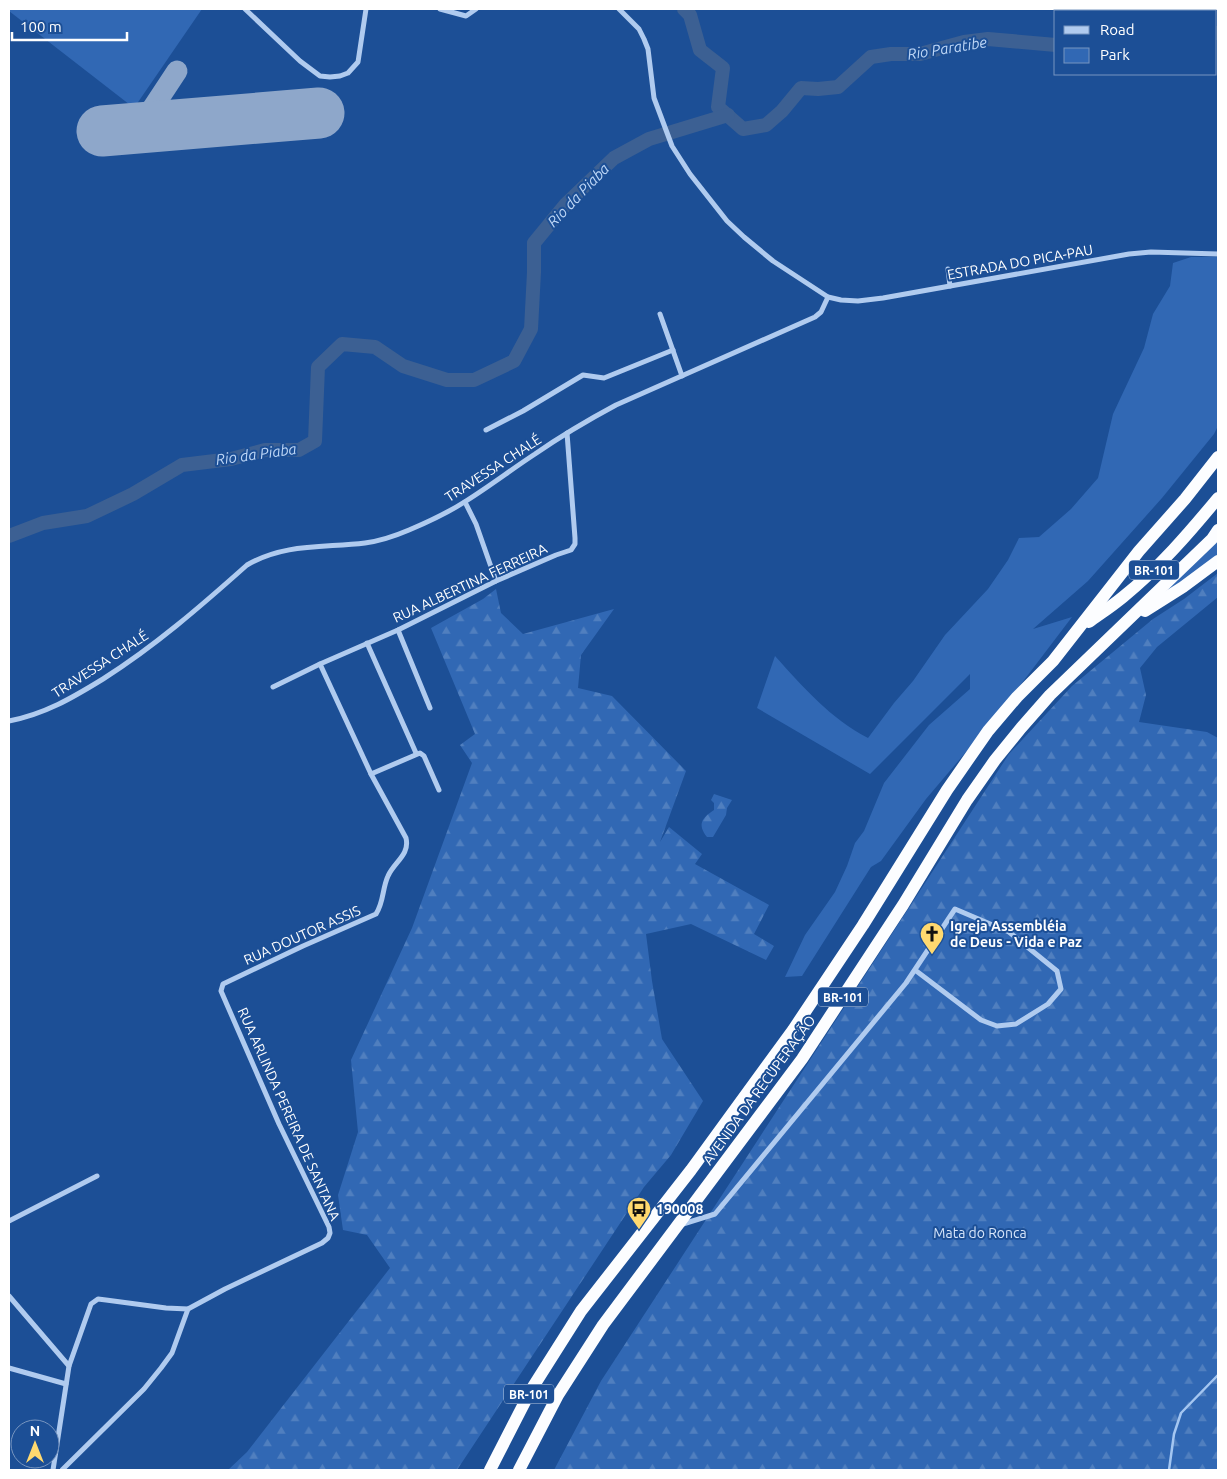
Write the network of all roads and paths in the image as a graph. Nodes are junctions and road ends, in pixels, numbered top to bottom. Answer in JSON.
{"nodes":[{"id":1,"x":245,"y":9,"type":"edge"},
{"id":2,"x":366,"y":9,"type":"edge"},
{"id":3,"x":440,"y":9,"type":"edge"},
{"id":4,"x":476,"y":9,"type":"edge"},
{"id":5,"x":619,"y":9,"type":"edge"},
{"id":6,"x":1218,"y":254,"type":"edge"},
{"id":7,"x":948,"y":269,"type":"dead end"},
{"id":8,"x":950,"y":286,"type":"junction"},
{"id":9,"x":828,"y":297,"type":"junction"},
{"id":10,"x":660,"y":314,"type":"dead end"},
{"id":11,"x":673,"y":350,"type":"junction"},
{"id":12,"x":682,"y":376,"type":"junction"},
{"id":13,"x":486,"y":430,"type":"dead end"},
{"id":14,"x":567,"y":434,"type":"junction"},
{"id":15,"x":1218,"y":458,"type":"edge"},
{"id":16,"x":1218,"y":498,"type":"edge"},
{"id":17,"x":465,"y":502,"type":"junction"},
{"id":18,"x":1218,"y":530,"type":"edge"},
{"id":19,"x":1218,"y":561,"type":"edge"},
{"id":20,"x":496,"y":581,"type":"junction"},
{"id":21,"x":1128,"y":621,"type":"junction"},
{"id":22,"x":398,"y":630,"type":"junction"},
{"id":23,"x":1079,"y":630,"type":"junction"},
{"id":24,"x":367,"y":643,"type":"junction"},
{"id":25,"x":320,"y":664,"type":"junction"},
{"id":26,"x":273,"y":686,"type":"dead end"},
{"id":27,"x":430,"y":708,"type":"dead end"},
{"id":28,"x":9,"y":721,"type":"edge"},
{"id":29,"x":418,"y":753,"type":"junction"},
{"id":30,"x":372,"y":774,"type":"junction"},
{"id":31,"x":439,"y":790,"type":"dead end"},
{"id":32,"x":915,"y":970,"type":"junction"},
{"id":33,"x":232,"y":980,"type":"joint"},
{"id":34,"x":97,"y":1176,"type":"dead end"},
{"id":35,"x":9,"y":1221,"type":"edge"},
{"id":36,"x":678,"y":1225,"type":"junction"},
{"id":37,"x":9,"y":1296,"type":"edge"},
{"id":38,"x":188,"y":1309,"type":"junction"},
{"id":39,"x":69,"y":1366,"type":"junction"},
{"id":40,"x":9,"y":1368,"type":"edge"},
{"id":41,"x":66,"y":1384,"type":"junction"},
{"id":42,"x":53,"y":1470,"type":"edge"},
{"id":43,"x":62,"y":1470,"type":"edge"},
{"id":44,"x":490,"y":1470,"type":"edge"},
{"id":45,"x":519,"y":1470,"type":"edge"}],
"edges":[{"from":1,"to":2,"type":"street"},
{"from":3,"to":4,"type":"street"},
{"from":5,"to":9,"type":"street"},
{"from":6,"to":8,"type":"street","name":"ESTRADA DO PICA-PAU"},
{"from":7,"to":8,"type":"street"},
{"from":8,"to":9,"type":"street","name":"ESTRADA DO PICA-PAU"},
{"from":9,"to":12,"type":"street","name":"TRAVESSA CHALÉ"},
{"from":10,"to":11,"type":"street"},
{"from":11,"to":12,"type":"street"},
{"from":11,"to":13,"type":"street"},
{"from":12,"to":14,"type":"street","name":"TRAVESSA CHALÉ"},
{"from":14,"to":17,"type":"street","name":"TRAVESSA CHALÉ"},
{"from":14,"to":20,"type":"street","name":"RUA ALBERTINA FERREIRA"},
{"from":15,"to":23,"type":"highway"},
{"from":16,"to":23,"type":"highway","number":"BR-101"},
{"from":17,"to":20,"type":"street"},
{"from":17,"to":28,"type":"street","name":"TRAVESSA CHALÉ"},
{"from":18,"to":21,"type":"highway","number":"BR-101"},
{"from":19,"to":21,"type":"highway"},
{"from":20,"to":22,"type":"street","name":"RUA ALBERTINA FERREIRA"},
{"from":21,"to":36,"type":"highway","name":"AVENIDA DA RECUPERAÇÃO","number":"BR-101"},
{"from":22,"to":24,"type":"street","name":"RUA ALBERTINA FERREIRA"},
{"from":22,"to":27,"type":"street"},
{"from":23,"to":44,"type":"highway","number":"BR-101"},
{"from":24,"to":25,"type":"street","name":"RUA ALBERTINA FERREIRA"},
{"from":24,"to":29,"type":"street"},
{"from":25,"to":26,"type":"street","name":"RUA ALBERTINA FERREIRA"},
{"from":25,"to":30,"type":"street"},
{"from":29,"to":30,"type":"street"},
{"from":29,"to":31,"type":"street"},
{"from":30,"to":33,"type":"street","name":"RUA DOUTOR ASSIS"},
{"from":32,"to":32,"type":"street"},
{"from":32,"to":36,"type":"street"},
{"from":33,"to":38,"type":"street","name":"RUA ARLINDA PEREIRA DE SANTANA"},
{"from":34,"to":35,"type":"street"},
{"from":36,"to":45,"type":"highway","name":"AVENIDA DA RECUPERAÇÃO","number":"BR-101"},
{"from":37,"to":39,"type":"street"},
{"from":38,"to":39,"type":"street"},
{"from":38,"to":43,"type":"street"},
{"from":39,"to":41,"type":"street"},
{"from":40,"to":41,"type":"street"},
{"from":41,"to":42,"type":"street"}]}
